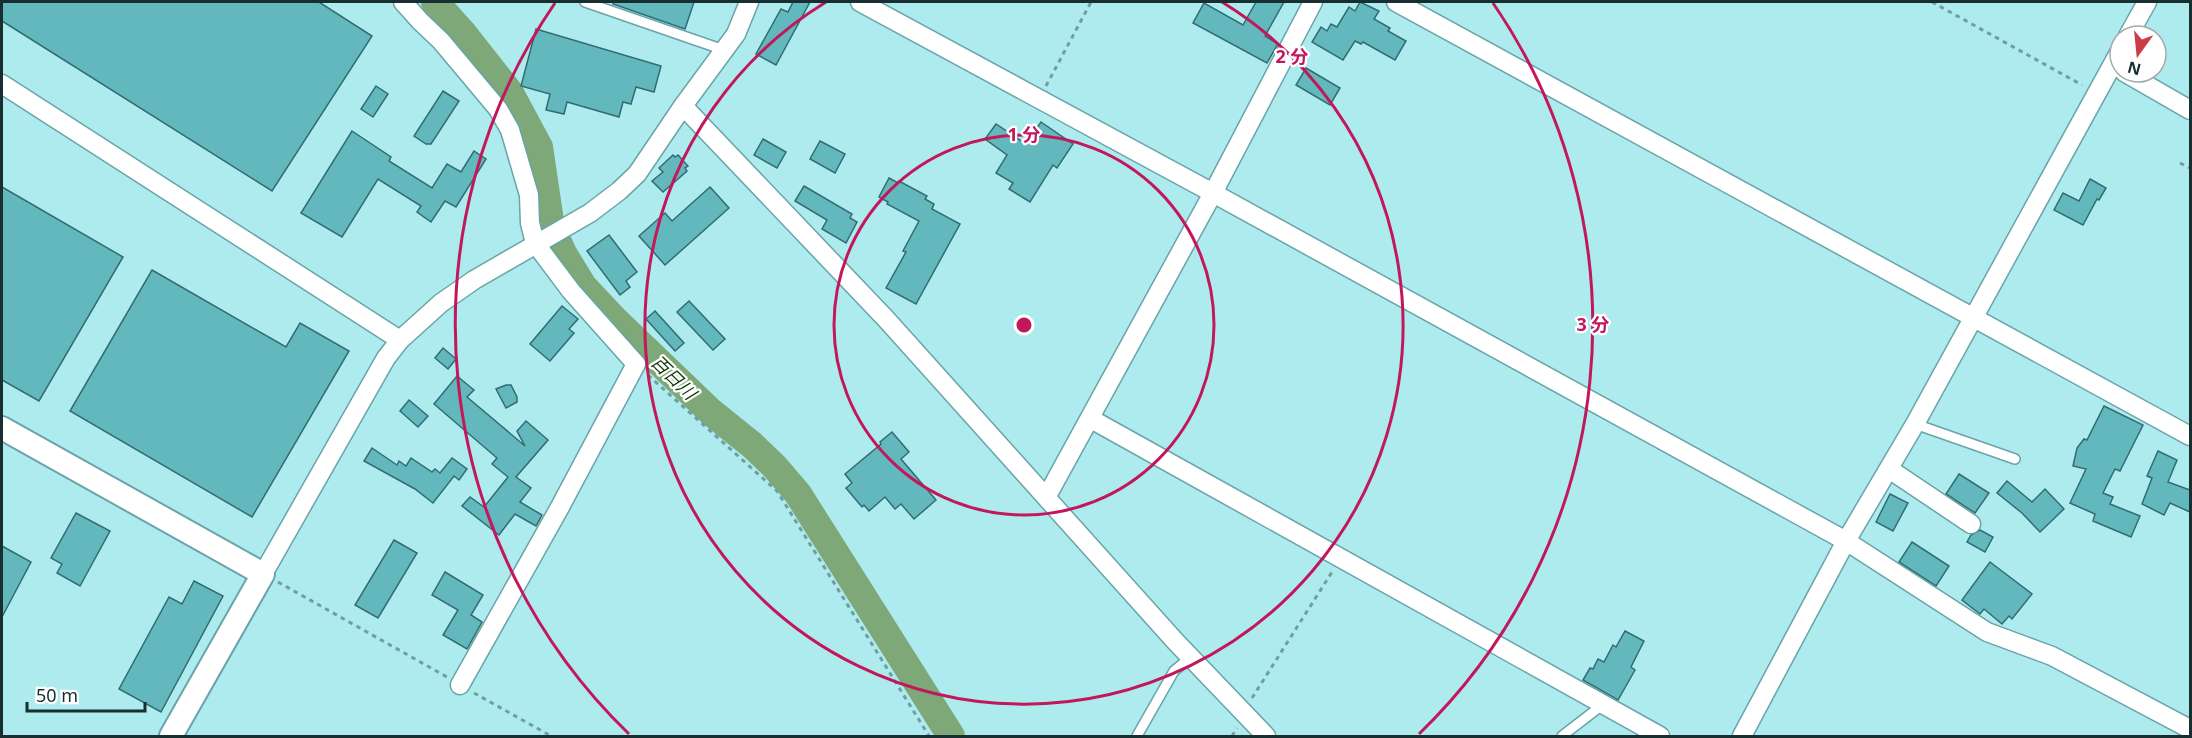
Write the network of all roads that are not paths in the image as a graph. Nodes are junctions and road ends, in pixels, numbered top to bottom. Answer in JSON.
{"nodes":[{"id":1,"x":585,"y":2,"type":"edge"},
{"id":2,"x":749,"y":2,"type":"edge"},
{"id":3,"x":860,"y":2,"type":"edge"},
{"id":4,"x":1313,"y":2,"type":"edge"},
{"id":5,"x":1396,"y":2,"type":"edge"},
{"id":6,"x":2146,"y":2,"type":"edge"},
{"id":7,"x":410,"y":4,"type":"edge"},
{"id":8,"x":2134,"y":24,"type":"edge"},
{"id":9,"x":724,"y":50,"type":"junction"},
{"id":10,"x":2108,"y":77,"type":"edge"},
{"id":11,"x":2,"y":84,"type":"edge"},
{"id":12,"x":2150,"y":84,"type":"edge"},
{"id":13,"x":683,"y":105,"type":"junction"},
{"id":14,"x":2190,"y":110,"type":"edge"},
{"id":15,"x":1213,"y":192,"type":"junction"},
{"id":16,"x":538,"y":242,"type":"junction"},
{"id":17,"x":1973,"y":318,"type":"junction"},
{"id":18,"x":400,"y":340,"type":"junction"},
{"id":19,"x":1091,"y":419,"type":"junction"},
{"id":20,"x":1915,"y":424,"type":"junction"},
{"id":21,"x":2,"y":428,"type":"edge"},
{"id":22,"x":2190,"y":436,"type":"edge"},
{"id":23,"x":2015,"y":459,"type":"dead end"},
{"id":24,"x":1889,"y":469,"type":"junction"},
{"id":25,"x":1047,"y":496,"type":"junction"},
{"id":26,"x":1971,"y":524,"type":"dead end"},
{"id":27,"x":1846,"y":541,"type":"junction"},
{"id":28,"x":263,"y":574,"type":"junction"},
{"id":29,"x":1191,"y":657,"type":"junction"},
{"id":30,"x":460,"y":685,"type":"road end"},
{"id":31,"x":1601,"y":706,"type":"junction"},
{"id":32,"x":2190,"y":729,"type":"edge"},
{"id":33,"x":171,"y":736,"type":"edge"},
{"id":34,"x":1137,"y":736,"type":"edge"},
{"id":35,"x":1266,"y":736,"type":"edge"},
{"id":36,"x":1562,"y":736,"type":"edge"},
{"id":37,"x":1660,"y":736,"type":"edge"},
{"id":38,"x":1742,"y":736,"type":"edge"}],
"edges":[{"from":1,"to":9,"type":"lane"},
{"from":2,"to":9,"type":"street"},
{"from":3,"to":15,"type":"street"},
{"from":4,"to":15,"type":"street"},
{"from":5,"to":17,"type":"street"},
{"from":6,"to":8,"type":"street"},
{"from":7,"to":16,"type":"street"},
{"from":9,"to":13,"type":"street"},
{"from":10,"to":17,"type":"street"},
{"from":11,"to":18,"type":"street"},
{"from":12,"to":14,"type":"street"},
{"from":13,"to":16,"type":"street"},
{"from":13,"to":25,"type":"street"},
{"from":15,"to":19,"type":"street"},
{"from":15,"to":27,"type":"street"},
{"from":16,"to":18,"type":"street"},
{"from":16,"to":30,"type":"street"},
{"from":17,"to":20,"type":"street"},
{"from":17,"to":22,"type":"street"},
{"from":18,"to":28,"type":"street"},
{"from":19,"to":25,"type":"street"},
{"from":19,"to":31,"type":"street"},
{"from":20,"to":23,"type":"lane"},
{"from":20,"to":24,"type":"street"},
{"from":21,"to":28,"type":"street"},
{"from":24,"to":26,"type":"street"},
{"from":24,"to":27,"type":"street"},
{"from":25,"to":29,"type":"street"},
{"from":27,"to":32,"type":"street"},
{"from":27,"to":38,"type":"street"},
{"from":28,"to":33,"type":"street"},
{"from":29,"to":34,"type":"lane"},
{"from":29,"to":35,"type":"street"},
{"from":31,"to":36,"type":"lane"},
{"from":31,"to":37,"type":"street"}]}
